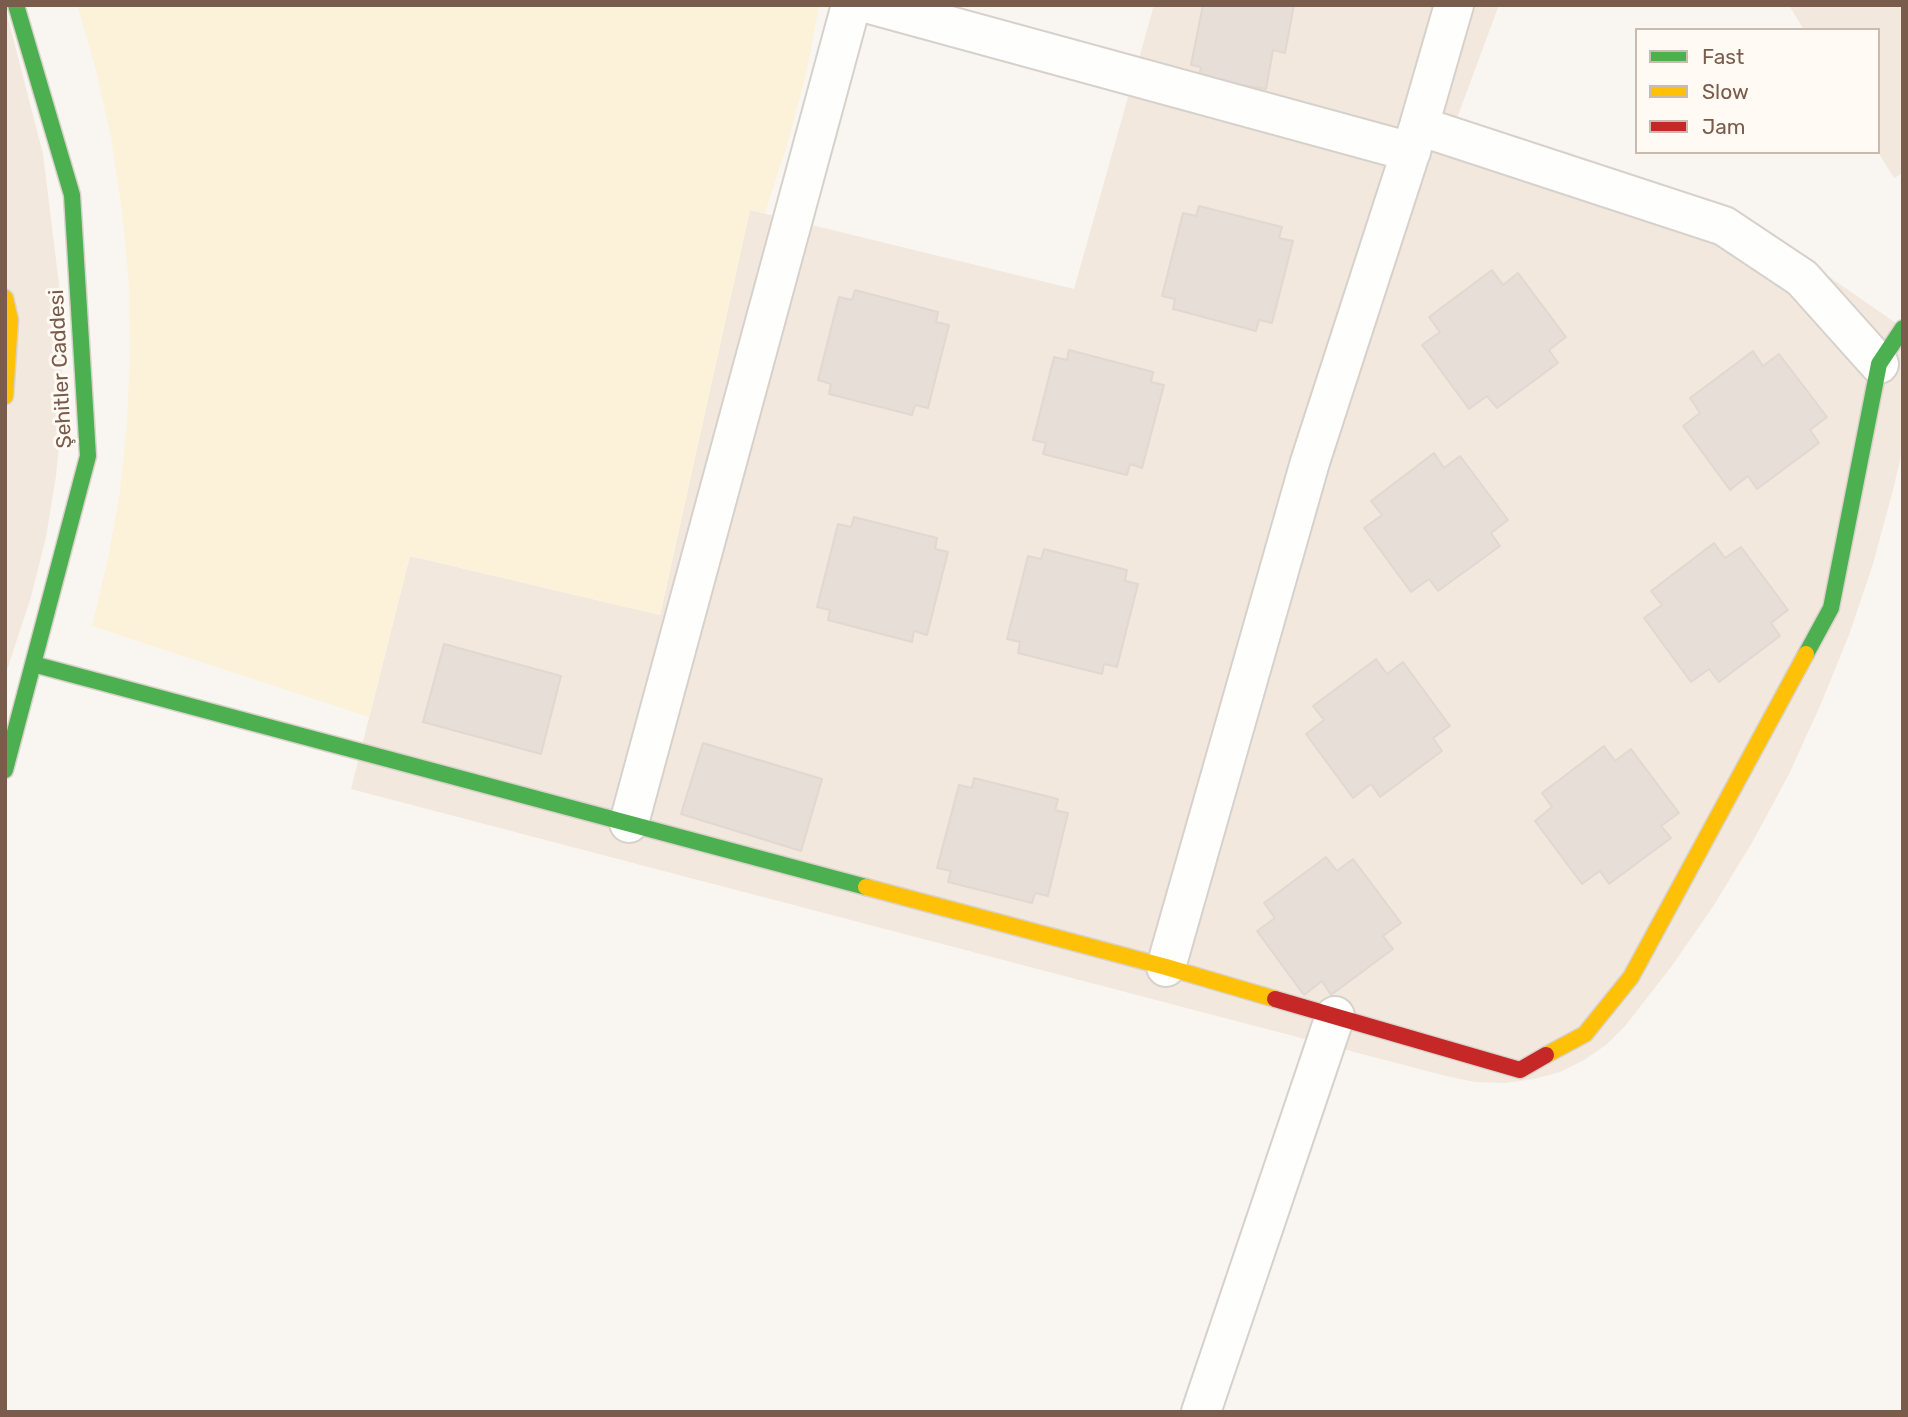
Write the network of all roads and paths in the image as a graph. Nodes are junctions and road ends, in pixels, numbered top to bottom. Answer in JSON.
{"nodes":[{"id":1,"x":16,"y":5,"type":"edge"},
{"id":2,"x":851,"y":5,"type":"edge"},
{"id":3,"x":873,"y":5,"type":"edge"},
{"id":4,"x":1454,"y":5,"type":"edge"},
{"id":5,"x":1415,"y":139,"type":"junction"},
{"id":6,"x":5,"y":298,"type":"edge"},
{"id":7,"x":1903,"y":328,"type":"edge"},
{"id":8,"x":1880,"y":364,"type":"junction"},
{"id":9,"x":5,"y":396,"type":"edge"},
{"id":10,"x":33,"y":664,"type":"junction"},
{"id":11,"x":5,"y":770,"type":"edge"},
{"id":12,"x":629,"y":823,"type":"junction"},
{"id":13,"x":1166,"y":967,"type":"junction"},
{"id":14,"x":1335,"y":1016,"type":"junction"},
{"id":15,"x":1202,"y":1412,"type":"edge"}],
"edges":[{"from":1,"to":10,"type":"street","name":"Şehitler Caddesi"},
{"from":2,"to":12,"type":"street"},
{"from":3,"to":5,"type":"street"},
{"from":4,"to":5,"type":"street"},
{"from":5,"to":8,"type":"street"},
{"from":5,"to":13,"type":"street"},
{"from":6,"to":9,"type":"street"},
{"from":7,"to":8,"type":"street"},
{"from":8,"to":14,"type":"street"},
{"from":10,"to":11,"type":"street","name":"Şehitler Caddesi"},
{"from":10,"to":12,"type":"street"},
{"from":12,"to":13,"type":"street"},
{"from":13,"to":14,"type":"street"},
{"from":14,"to":15,"type":"street"}]}
